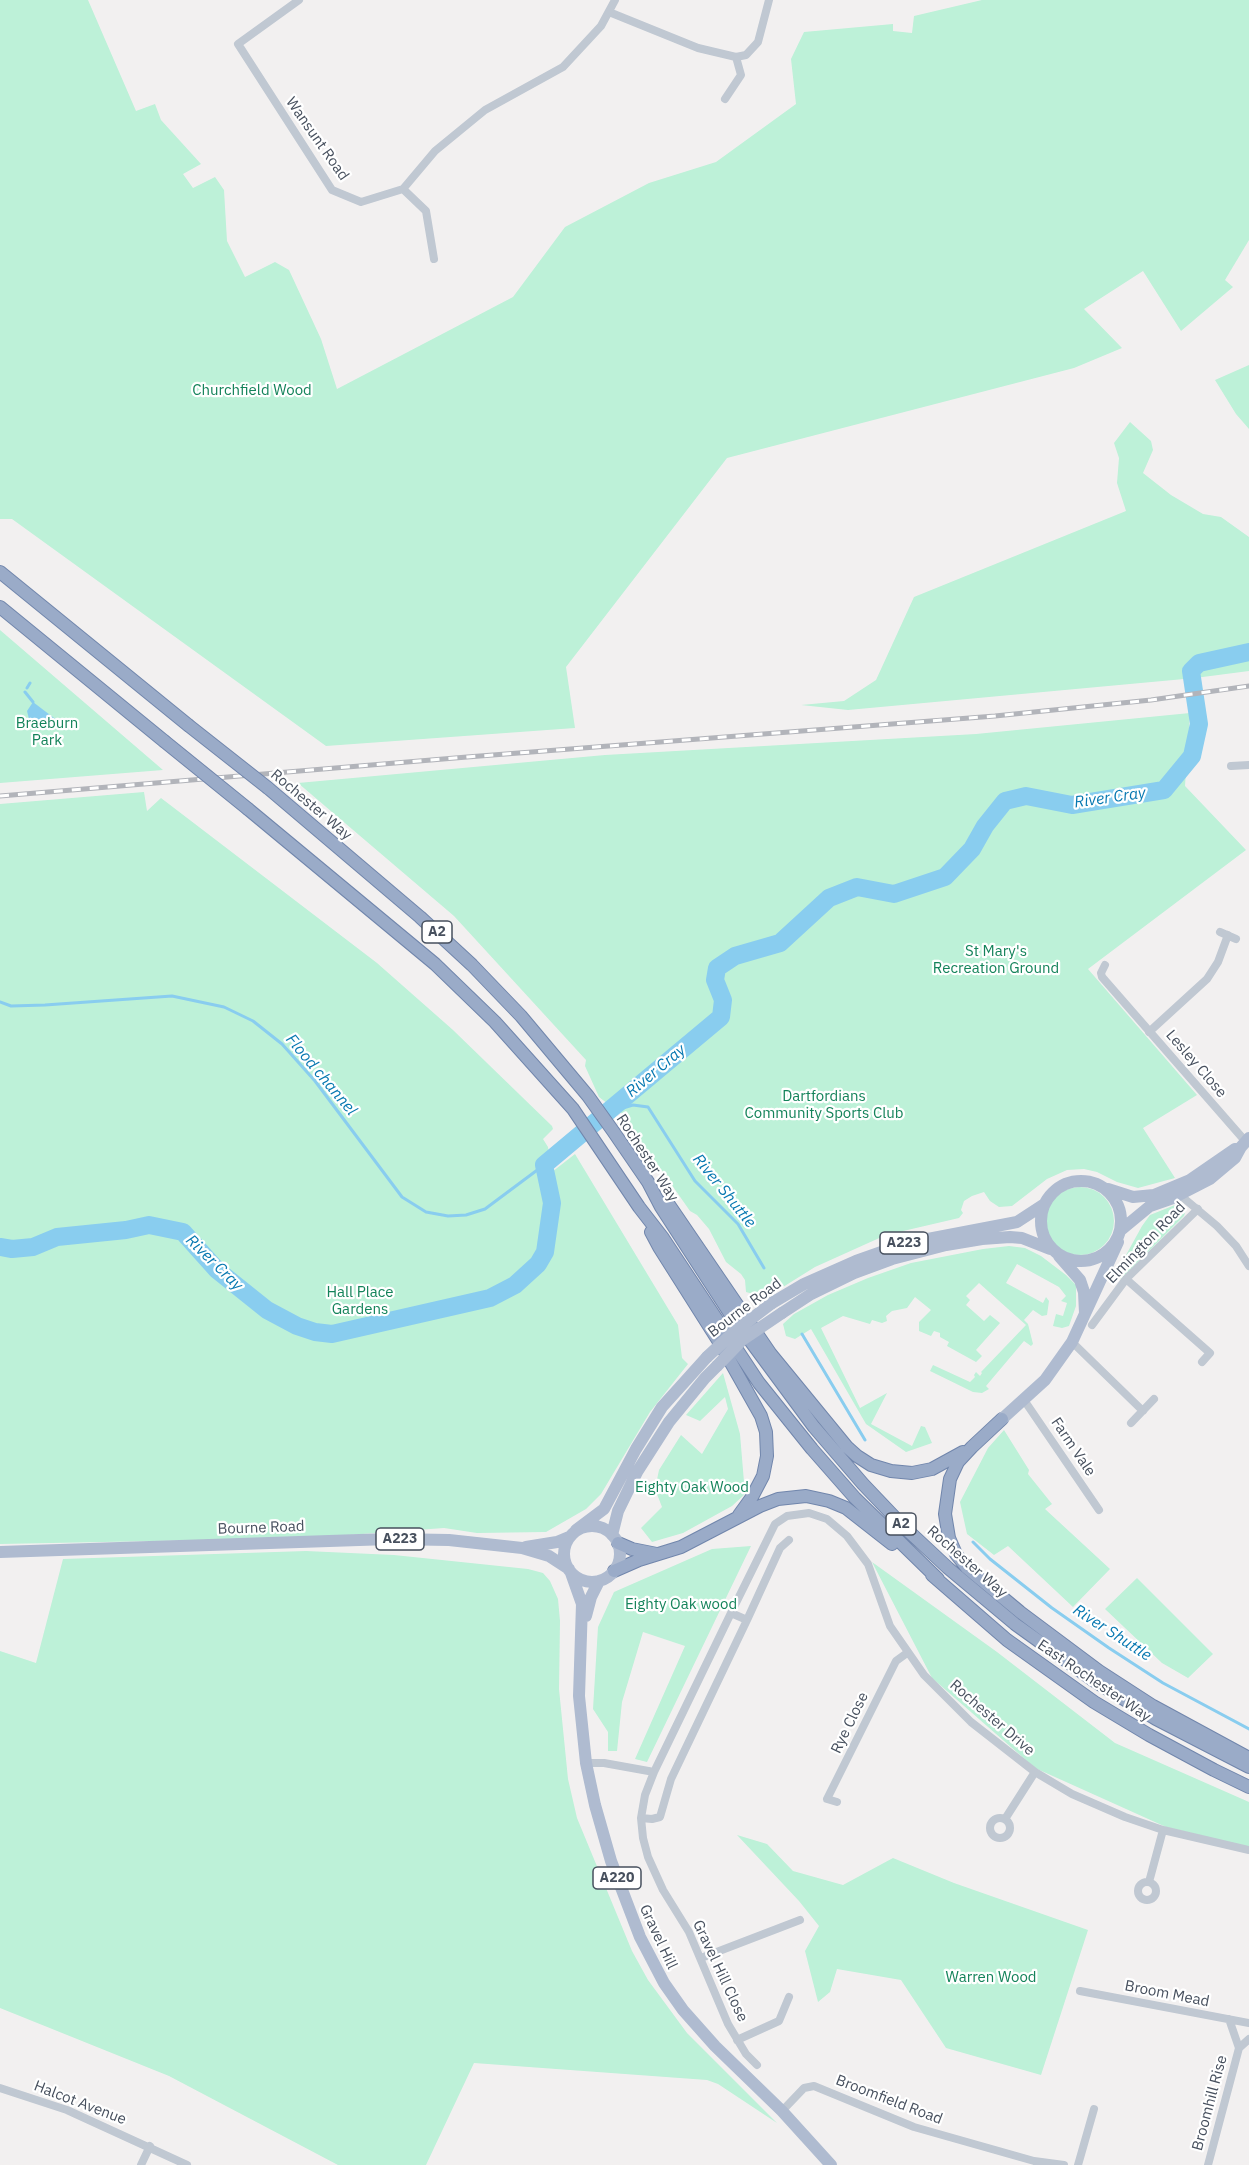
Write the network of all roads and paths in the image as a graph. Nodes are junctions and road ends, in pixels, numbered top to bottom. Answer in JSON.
{"nodes":[{"id":1,"x":298,"y":0,"type":"edge"},
{"id":2,"x":615,"y":0,"type":"edge"},
{"id":3,"x":769,"y":0,"type":"edge"},
{"id":4,"x":609,"y":12,"type":"junction"},
{"id":5,"x":736,"y":57,"type":"junction"},
{"id":6,"x":726,"y":99,"type":"dead end"},
{"id":7,"x":403,"y":189,"type":"junction"},
{"id":8,"x":434,"y":259,"type":"dead end"},
{"id":9,"x":0,"y":572,"type":"edge"},
{"id":10,"x":0,"y":607,"type":"edge"},
{"id":11,"x":1249,"y":765,"type":"edge"},
{"id":12,"x":1231,"y":766,"type":"dead end"},
{"id":13,"x":1236,"y":939,"type":"dead end"},
{"id":14,"x":1105,"y":965,"type":"dead end"},
{"id":15,"x":1149,"y":1032,"type":"junction"},
{"id":16,"x":1245,"y":1142,"type":"edge"},
{"id":17,"x":648,"y":1182,"type":"junction"},
{"id":18,"x":1104,"y":1187,"type":"junction"},
{"id":19,"x":1180,"y":1195,"type":"junction"},
{"id":20,"x":1043,"y":1205,"type":"junction"},
{"id":21,"x":639,"y":1207,"type":"junction"},
{"id":22,"x":1198,"y":1209,"type":"junction"},
{"id":23,"x":1120,"y":1231,"type":"junction"},
{"id":24,"x":1055,"y":1252,"type":"junction"},
{"id":25,"x":1249,"y":1266,"type":"edge"},
{"id":26,"x":1126,"y":1279,"type":"junction"},
{"id":27,"x":1088,"y":1319,"type":"junction"},
{"id":28,"x":1072,"y":1342,"type":"junction"},
{"id":29,"x":712,"y":1361,"type":"junction"},
{"id":30,"x":1202,"y":1362,"type":"dead end"},
{"id":31,"x":1154,"y":1399,"type":"dead end"},
{"id":32,"x":1024,"y":1400,"type":"junction"},
{"id":33,"x":1143,"y":1411,"type":"junction"},
{"id":34,"x":1002,"y":1419,"type":"joint"},
{"id":35,"x":1131,"y":1423,"type":"dead end"},
{"id":36,"x":972,"y":1447,"type":"junction"},
{"id":37,"x":1099,"y":1510,"type":"dead end"},
{"id":38,"x":736,"y":1518,"type":"junction"},
{"id":39,"x":573,"y":1533,"type":"junction"},
{"id":40,"x":770,"y":1535,"type":"joint"},
{"id":41,"x":615,"y":1539,"type":"junction"},
{"id":42,"x":789,"y":1540,"type":"dead end"},
{"id":43,"x":522,"y":1548,"type":"junction"},
{"id":44,"x":0,"y":1552,"type":"edge"},
{"id":45,"x":661,"y":1554,"type":"junction"},
{"id":46,"x":570,"y":1571,"type":"junction"},
{"id":47,"x":614,"y":1571,"type":"junction"},
{"id":48,"x":938,"y":1579,"type":"junction"},
{"id":49,"x":599,"y":1581,"type":"junction"},
{"id":50,"x":731,"y":1612,"type":"junction"},
{"id":51,"x":747,"y":1620,"type":"junction"},
{"id":52,"x":583,"y":1627,"type":"junction"},
{"id":53,"x":907,"y":1653,"type":"junction"},
{"id":54,"x":1249,"y":1758,"type":"edge"},
{"id":55,"x":586,"y":1763,"type":"junction"},
{"id":56,"x":1249,"y":1767,"type":"edge"},
{"id":57,"x":1035,"y":1772,"type":"junction"},
{"id":58,"x":654,"y":1773,"type":"junction"},
{"id":59,"x":1249,"y":1787,"type":"edge"},
{"id":60,"x":837,"y":1802,"type":"dead end"},
{"id":61,"x":641,"y":1818,"type":"junction"},
{"id":62,"x":1005,"y":1819,"type":"dead end"},
{"id":63,"x":1164,"y":1830,"type":"junction"},
{"id":64,"x":1249,"y":1850,"type":"edge"},
{"id":65,"x":1149,"y":1882,"type":"dead end"},
{"id":66,"x":801,"y":1920,"type":"dead end"},
{"id":67,"x":701,"y":1958,"type":"junction"},
{"id":68,"x":1080,"y":1991,"type":"dead end"},
{"id":69,"x":789,"y":1997,"type":"dead end"},
{"id":70,"x":1229,"y":2019,"type":"junction"},
{"id":71,"x":1249,"y":2023,"type":"edge"},
{"id":72,"x":1249,"y":2039,"type":"edge"},
{"id":73,"x":737,"y":2040,"type":"junction"},
{"id":74,"x":1239,"y":2048,"type":"junction"},
{"id":75,"x":757,"y":2065,"type":"dead end"},
{"id":76,"x":0,"y":2088,"type":"edge"},
{"id":77,"x":1094,"y":2109,"type":"dead end"},
{"id":78,"x":782,"y":2111,"type":"junction"},
{"id":79,"x":150,"y":2146,"type":"junction"},
{"id":80,"x":141,"y":2165,"type":"edge"},
{"id":81,"x":187,"y":2165,"type":"edge"},
{"id":82,"x":831,"y":2165,"type":"edge"},
{"id":83,"x":1064,"y":2165,"type":"edge"},
{"id":84,"x":1078,"y":2165,"type":"edge"},
{"id":85,"x":1208,"y":2165,"type":"edge"}],
"edges":[{"from":1,"to":7,"type":"street","name":"Wansunt Road"},
{"from":2,"to":4,"type":"street"},
{"from":3,"to":5,"type":"street"},
{"from":4,"to":5,"type":"street"},
{"from":4,"to":7,"type":"street"},
{"from":5,"to":6,"type":"street"},
{"from":7,"to":8,"type":"street"},
{"from":9,"to":17,"type":"highway","name":"Rochester Way","number":"A2","bridge":true},
{"from":10,"to":21,"type":"highway","name":"Rochester Way","number":"A2","bridge":true},
{"from":11,"to":12,"type":"street"},
{"from":13,"to":15,"type":"street","name":"Lesley Close"},
{"from":14,"to":15,"type":"street","name":"Lesley Close"},
{"from":15,"to":16,"type":"street","name":"Lesley Close"},
{"from":16,"to":18,"type":"main road"},
{"from":16,"to":19,"type":"main road"},
{"from":17,"to":36,"type":"highway"},
{"from":17,"to":56,"type":"highway","name":"Rochester Way","number":"A2"},
{"from":18,"to":20,"type":"main road"},
{"from":18,"to":23,"type":"main road"},
{"from":19,"to":22,"type":"street"},
{"from":19,"to":23,"type":"main road"},
{"from":20,"to":24,"type":"main road"},
{"from":20,"to":29,"type":"main road","name":"Bourne Road","number":"A223","bridge":true},
{"from":21,"to":38,"type":"highway"},
{"from":21,"to":48,"type":"highway","name":"Rochester Way","number":"A2"},
{"from":22,"to":25,"type":"street"},
{"from":22,"to":26,"type":"street","name":"Elmington Road"},
{"from":23,"to":24,"type":"main road"},
{"from":23,"to":27,"type":"main road"},
{"from":24,"to":27,"type":"main road","number":"A223"},
{"from":24,"to":29,"type":"main road","name":"Bourne Road","number":"A223","bridge":true},
{"from":26,"to":27,"type":"street","name":"Elmington Road"},
{"from":26,"to":30,"type":"street"},
{"from":27,"to":28,"type":"main road"},
{"from":28,"to":32,"type":"main road"},
{"from":28,"to":33,"type":"street"},
{"from":29,"to":39,"type":"main road","name":"Bourne Road","number":"A223"},
{"from":29,"to":41,"type":"main road","name":"Bourne Road","number":"A223"},
{"from":31,"to":33,"type":"street"},
{"from":32,"to":34,"type":"main road"},
{"from":32,"to":37,"type":"street","name":"Farm Vale"},
{"from":33,"to":35,"type":"street"},
{"from":34,"to":36,"type":"highway"},
{"from":36,"to":54,"type":"highway"},
{"from":38,"to":45,"type":"highway"},
{"from":38,"to":48,"type":"highway"},
{"from":39,"to":41,"type":"main road"},
{"from":39,"to":43,"type":"main road","name":"Bourne Road","number":"A223"},
{"from":39,"to":46,"type":"main road"},
{"from":40,"to":50,"type":"street","name":"Gravel Hill Close"},
{"from":40,"to":53,"type":"street","name":"Rochester Drive"},
{"from":41,"to":45,"type":"highway"},
{"from":41,"to":47,"type":"main road"},
{"from":42,"to":51,"type":"street"},
{"from":43,"to":44,"type":"main road","name":"Bourne Road","number":"A223"},
{"from":43,"to":46,"type":"main road","name":"Bourne Road","number":"A223"},
{"from":45,"to":47,"type":"highway"},
{"from":46,"to":49,"type":"main road"},
{"from":46,"to":52,"type":"main road","name":"Gravel Hill","number":"A220"},
{"from":47,"to":49,"type":"main road"},
{"from":48,"to":59,"type":"highway","name":"East Rochester Way","number":"A2"},
{"from":49,"to":52,"type":"main road","name":"Gravel Hill","number":"A220"},
{"from":50,"to":51,"type":"street"},
{"from":50,"to":58,"type":"street","name":"Gravel Hill Close"},
{"from":51,"to":61,"type":"street"},
{"from":52,"to":55,"type":"main road","name":"Gravel Hill","number":"A220"},
{"from":53,"to":57,"type":"street","name":"Rochester Drive"},
{"from":53,"to":60,"type":"street","name":"Rye Close"},
{"from":55,"to":58,"type":"street"},
{"from":55,"to":78,"type":"main road","name":"Gravel Hill","number":"A220"},
{"from":57,"to":62,"type":"street"},
{"from":57,"to":63,"type":"street","name":"Rochester Drive"},
{"from":58,"to":61,"type":"street","name":"Gravel Hill Close"},
{"from":61,"to":67,"type":"street","name":"Gravel Hill Close"},
{"from":63,"to":64,"type":"street","name":"Rochester Drive"},
{"from":63,"to":65,"type":"street"},
{"from":66,"to":67,"type":"street"},
{"from":67,"to":73,"type":"street","name":"Gravel Hill Close"},
{"from":68,"to":70,"type":"street","name":"Broom Mead"},
{"from":69,"to":73,"type":"street"},
{"from":70,"to":71,"type":"street","name":"Broom Mead"},
{"from":70,"to":74,"type":"street","name":"Broomhill Rise"},
{"from":72,"to":74,"type":"street","name":"Broomhill Rise"},
{"from":73,"to":75,"type":"street","name":"Gravel Hill Close"},
{"from":74,"to":85,"type":"street","name":"Broomhill Rise"},
{"from":76,"to":79,"type":"street","name":"Halcot Avenue"},
{"from":77,"to":84,"type":"street"},
{"from":78,"to":82,"type":"main road","name":"Gravel Hill","number":"A220"},
{"from":78,"to":83,"type":"street","name":"Broomfield Road"},
{"from":79,"to":80,"type":"street"},
{"from":79,"to":81,"type":"street","name":"Halcot Avenue"}]}
